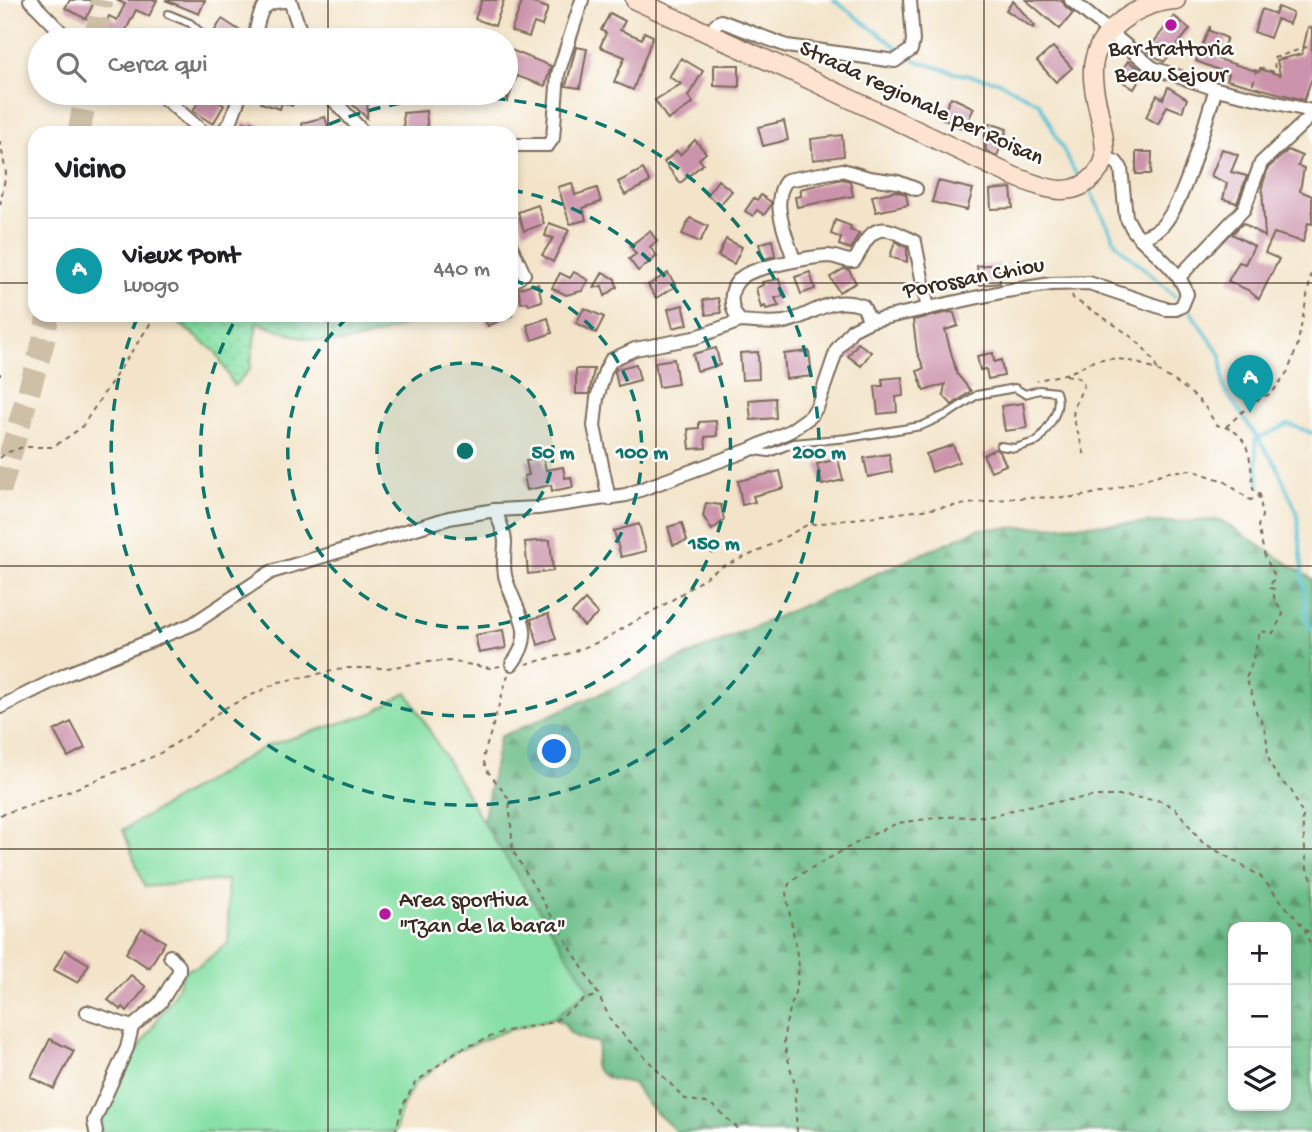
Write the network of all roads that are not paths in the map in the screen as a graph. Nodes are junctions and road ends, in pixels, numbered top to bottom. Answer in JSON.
{"nodes":[{"id":1,"x":30,"y":0,"type":"edge"},
{"id":2,"x":582,"y":0,"type":"edge"},
{"id":3,"x":635,"y":0,"type":"edge"},
{"id":4,"x":910,"y":0,"type":"edge"},
{"id":5,"x":1176,"y":0,"type":"edge"},
{"id":6,"x":290,"y":1,"type":"edge"},
{"id":7,"x":1078,"y":2,"type":"edge"},
{"id":8,"x":168,"y":14,"type":"dead end"},
{"id":9,"x":57,"y":28,"type":"edge"},
{"id":10,"x":196,"y":28,"type":"edge"},
{"id":11,"x":257,"y":28,"type":"edge"},
{"id":12,"x":299,"y":28,"type":"edge"},
{"id":13,"x":1109,"y":31,"type":"junction"},
{"id":14,"x":711,"y":34,"type":"junction"},
{"id":15,"x":1216,"y":89,"type":"junction"},
{"id":16,"x":172,"y":105,"type":"edge"},
{"id":17,"x":237,"y":105,"type":"edge"},
{"id":18,"x":338,"y":105,"type":"edge"},
{"id":19,"x":1312,"y":113,"type":"edge"},
{"id":20,"x":196,"y":126,"type":"edge"},
{"id":21,"x":227,"y":126,"type":"edge"},
{"id":22,"x":358,"y":126,"type":"edge"},
{"id":23,"x":518,"y":145,"type":"edge"},
{"id":24,"x":1105,"y":158,"type":"junction"},
{"id":25,"x":916,"y":189,"type":"dead end"},
{"id":26,"x":1140,"y":238,"type":"junction"},
{"id":27,"x":794,"y":260,"type":"junction"},
{"id":28,"x":518,"y":261,"type":"edge"},
{"id":29,"x":524,"y":274,"type":"joint"},
{"id":30,"x":1178,"y":277,"type":"junction"},
{"id":31,"x":518,"y":282,"type":"edge"},
{"id":32,"x":928,"y":309,"type":"junction"},
{"id":33,"x":740,"y":321,"type":"junction"},
{"id":34,"x":870,"y":321,"type":"junction"},
{"id":35,"x":1000,"y":446,"type":"dead end"},
{"id":36,"x":749,"y":450,"type":"junction"},
{"id":37,"x":604,"y":499,"type":"junction"},
{"id":38,"x":495,"y":510,"type":"junction"},
{"id":39,"x":512,"y":664,"type":"road end"},
{"id":40,"x":0,"y":707,"type":"edge"},
{"id":41,"x":170,"y":956,"type":"dead end"},
{"id":42,"x":87,"y":1012,"type":"dead end"},
{"id":43,"x":132,"y":1027,"type":"junction"},
{"id":44,"x":96,"y":1132,"type":"edge"}],
"edges":[{"from":1,"to":9,"type":"street"},
{"from":2,"to":23,"type":"street"},
{"from":3,"to":14,"type":"main road","name":"Strada regionale per Roisan"},
{"from":4,"to":14,"type":"street"},
{"from":5,"to":13,"type":"main road"},
{"from":6,"to":11,"type":"street"},
{"from":6,"to":12,"type":"street"},
{"from":7,"to":13,"type":"street"},
{"from":8,"to":10,"type":"lane"},
{"from":13,"to":15,"type":"street"},
{"from":13,"to":24,"type":"main road"},
{"from":14,"to":24,"type":"main road","name":"Strada regionale per Roisan"},
{"from":15,"to":19,"type":"street"},
{"from":15,"to":26,"type":"street"},
{"from":16,"to":20,"type":"street"},
{"from":17,"to":21,"type":"street"},
{"from":18,"to":22,"type":"street"},
{"from":19,"to":30,"type":"street"},
{"from":24,"to":26,"type":"street"},
{"from":25,"to":27,"type":"street"},
{"from":26,"to":30,"type":"street"},
{"from":27,"to":32,"type":"street"},
{"from":27,"to":33,"type":"street"},
{"from":28,"to":29,"type":"street"},
{"from":29,"to":31,"type":"lane"},
{"from":30,"to":32,"type":"street","name":"Porossan Chiou"},
{"from":32,"to":34,"type":"street","name":"Porossan Chiou"},
{"from":33,"to":34,"type":"street"},
{"from":33,"to":37,"type":"street"},
{"from":34,"to":36,"type":"street","name":"Porossan Chiou"},
{"from":35,"to":36,"type":"lane","name":"Porossan Chiou"},
{"from":36,"to":37,"type":"street","name":"Porossan Chiou"},
{"from":37,"to":38,"type":"street","name":"Porossan Chiou"},
{"from":38,"to":39,"type":"street"},
{"from":38,"to":40,"type":"street","name":"Porossan Chiou"},
{"from":41,"to":43,"type":"street"},
{"from":42,"to":43,"type":"street"},
{"from":43,"to":44,"type":"street"}]}
